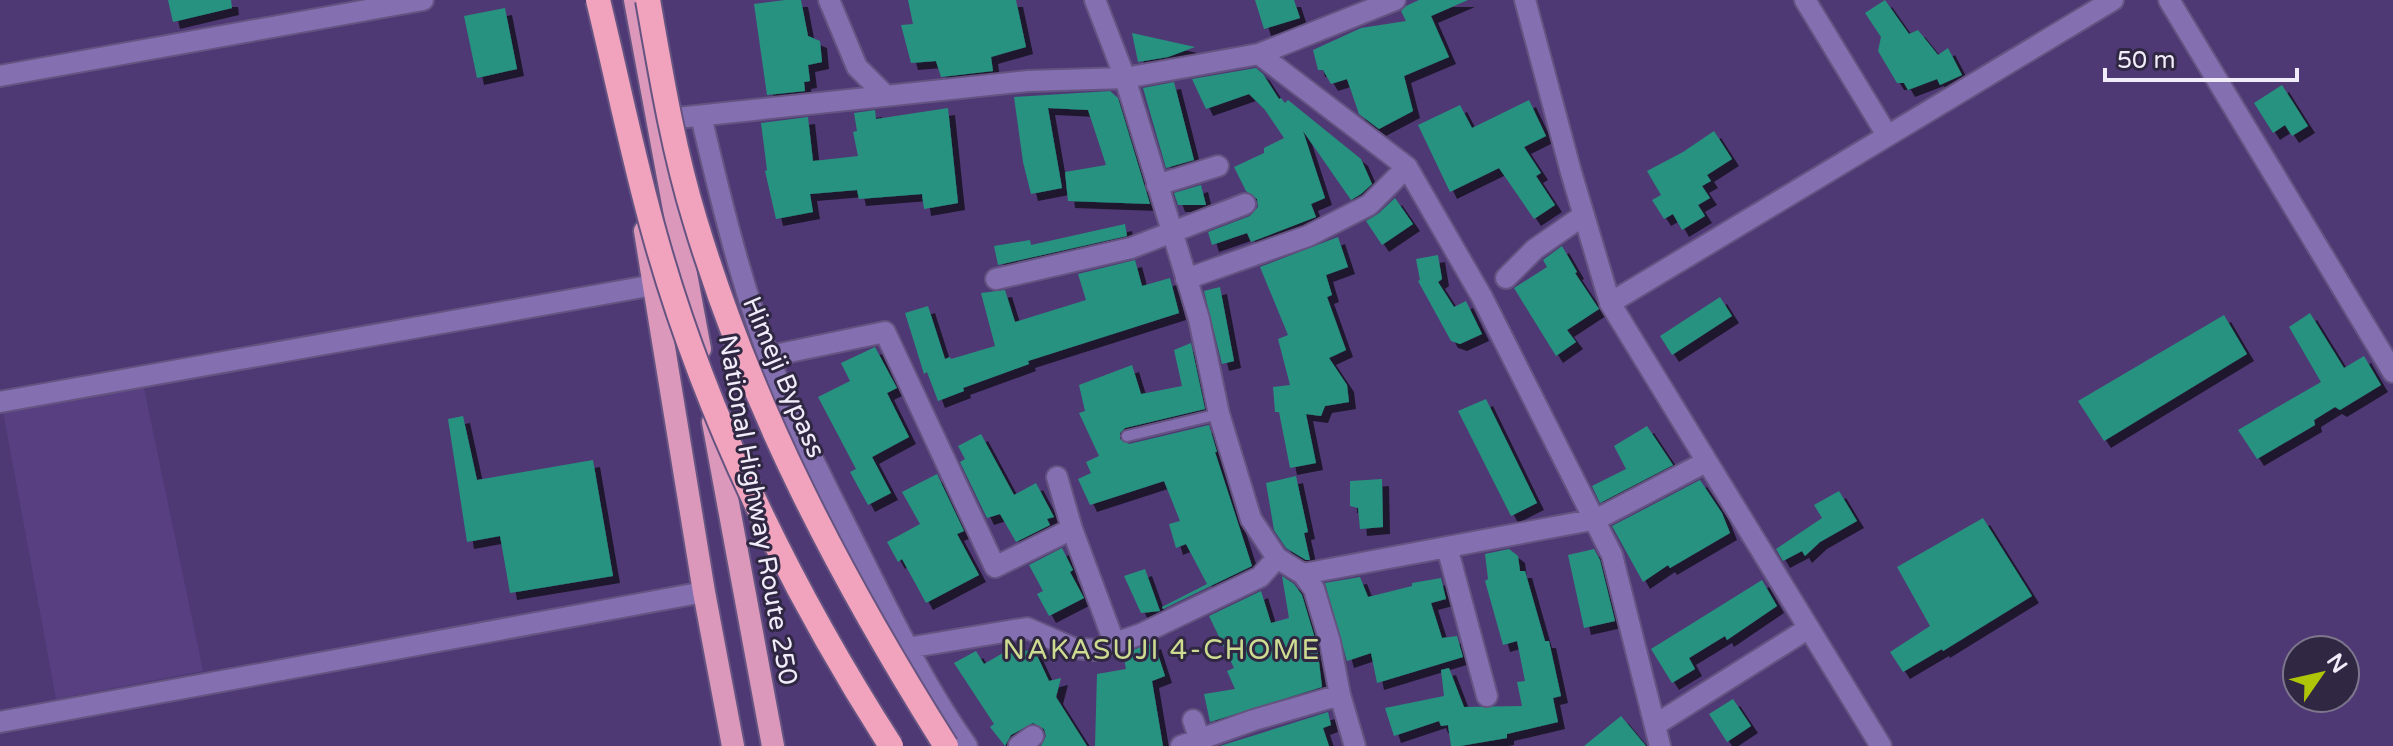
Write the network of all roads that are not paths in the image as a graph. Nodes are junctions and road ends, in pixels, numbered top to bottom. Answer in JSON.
{"nodes":[{"id":1,"x":423,"y":0,"type":"edge"},
{"id":2,"x":598,"y":0,"type":"edge"},
{"id":3,"x":606,"y":0,"type":"edge"},
{"id":4,"x":635,"y":0,"type":"edge"},
{"id":5,"x":648,"y":0,"type":"edge"},
{"id":6,"x":829,"y":0,"type":"edge"},
{"id":7,"x":1095,"y":0,"type":"edge"},
{"id":8,"x":1395,"y":0,"type":"edge"},
{"id":9,"x":1525,"y":0,"type":"edge"},
{"id":10,"x":1805,"y":0,"type":"edge"},
{"id":11,"x":2113,"y":0,"type":"edge"},
{"id":12,"x":2169,"y":0,"type":"edge"},
{"id":13,"x":1259,"y":54,"type":"junction"},
{"id":14,"x":0,"y":76,"type":"edge"},
{"id":15,"x":1125,"y":78,"type":"junction"},
{"id":16,"x":885,"y":95,"type":"junction"},
{"id":17,"x":701,"y":116,"type":"junction"},
{"id":18,"x":658,"y":120,"type":"junction"},
{"id":19,"x":1887,"y":135,"type":"junction"},
{"id":20,"x":1218,"y":166,"type":"dead end"},
{"id":21,"x":1407,"y":167,"type":"junction"},
{"id":22,"x":1157,"y":185,"type":"junction"},
{"id":23,"x":1245,"y":204,"type":"dead end"},
{"id":24,"x":1584,"y":215,"type":"junction"},
{"id":25,"x":1172,"y":232,"type":"junction"},
{"id":26,"x":1506,"y":278,"type":"dead end"},
{"id":27,"x":996,"y":279,"type":"dead end"},
{"id":28,"x":1186,"y":279,"type":"junction"},
{"id":29,"x":654,"y":285,"type":"junction"},
{"id":30,"x":1610,"y":303,"type":"junction"},
{"id":31,"x":770,"y":356,"type":"junction"},
{"id":32,"x":2393,"y":372,"type":"edge"},
{"id":33,"x":0,"y":402,"type":"edge"},
{"id":34,"x":1219,"y":414,"type":"junction"},
{"id":35,"x":1127,"y":436,"type":"dead end"},
{"id":36,"x":1706,"y":462,"type":"junction"},
{"id":37,"x":1057,"y":477,"type":"dead end"},
{"id":38,"x":1597,"y":519,"type":"junction"},
{"id":39,"x":1072,"y":529,"type":"junction"},
{"id":40,"x":1447,"y":547,"type":"junction"},
{"id":41,"x":1277,"y":558,"type":"junction"},
{"id":42,"x":1303,"y":574,"type":"junction"},
{"id":43,"x":704,"y":592,"type":"junction"},
{"id":44,"x":1809,"y":628,"type":"junction"},
{"id":45,"x":1114,"y":642,"type":"junction"},
{"id":46,"x":907,"y":648,"type":"junction"},
{"id":47,"x":1340,"y":695,"type":"junction"},
{"id":48,"x":1487,"y":696,"type":"dead end"},
{"id":49,"x":0,"y":722,"type":"edge"},
{"id":50,"x":1655,"y":725,"type":"junction"},
{"id":51,"x":1191,"y":735,"type":"edge"},
{"id":52,"x":733,"y":746,"type":"edge"},
{"id":53,"x":773,"y":746,"type":"edge"},
{"id":54,"x":891,"y":746,"type":"edge"},
{"id":55,"x":946,"y":746,"type":"edge"},
{"id":56,"x":967,"y":746,"type":"edge"},
{"id":57,"x":1355,"y":746,"type":"edge"},
{"id":58,"x":1660,"y":746,"type":"edge"},
{"id":59,"x":1881,"y":746,"type":"edge"}],
"edges":[{"from":1,"to":14,"type":"street"},
{"from":2,"to":54,"type":"highway","bridge":true},
{"from":3,"to":29,"type":"highway"},
{"from":4,"to":18,"type":"highway","name":"National Highway Route 250"},
{"from":5,"to":55,"type":"highway","name":"Himeji Bypass","bridge":true},
{"from":6,"to":16,"type":"street"},
{"from":7,"to":15,"type":"street"},
{"from":8,"to":13,"type":"street"},
{"from":9,"to":24,"type":"street"},
{"from":10,"to":19,"type":"street"},
{"from":11,"to":19,"type":"street"},
{"from":12,"to":32,"type":"street"},
{"from":13,"to":15,"type":"street"},
{"from":13,"to":21,"type":"street"},
{"from":15,"to":16,"type":"street"},
{"from":15,"to":22,"type":"street"},
{"from":16,"to":17,"type":"street"},
{"from":17,"to":18,"type":"street"},
{"from":17,"to":31,"type":"street"},
{"from":18,"to":53,"type":"highway","name":"National Highway Route 250"},
{"from":19,"to":30,"type":"street"},
{"from":20,"to":22,"type":"street"},
{"from":21,"to":28,"type":"street"},
{"from":21,"to":38,"type":"street"},
{"from":22,"to":25,"type":"street"},
{"from":23,"to":25,"type":"street"},
{"from":24,"to":26,"type":"street"},
{"from":24,"to":30,"type":"street"},
{"from":25,"to":27,"type":"street"},
{"from":25,"to":28,"type":"street"},
{"from":28,"to":34,"type":"street"},
{"from":29,"to":33,"type":"street"},
{"from":29,"to":43,"type":"highway"},
{"from":30,"to":36,"type":"street"},
{"from":31,"to":39,"type":"street"},
{"from":31,"to":46,"type":"street"},
{"from":34,"to":35,"type":"lane"},
{"from":34,"to":41,"type":"street"},
{"from":36,"to":38,"type":"street"},
{"from":36,"to":44,"type":"street"},
{"from":37,"to":39,"type":"street"},
{"from":38,"to":40,"type":"street"},
{"from":38,"to":50,"type":"street"},
{"from":39,"to":45,"type":"street"},
{"from":40,"to":42,"type":"street"},
{"from":40,"to":48,"type":"street"},
{"from":41,"to":42,"type":"street"},
{"from":41,"to":45,"type":"street"},
{"from":42,"to":47,"type":"street"},
{"from":43,"to":49,"type":"street"},
{"from":43,"to":52,"type":"highway"},
{"from":44,"to":50,"type":"street"},
{"from":44,"to":59,"type":"street"},
{"from":45,"to":46,"type":"street"},
{"from":46,"to":56,"type":"street"},
{"from":47,"to":51,"type":"street"},
{"from":47,"to":57,"type":"street"},
{"from":50,"to":58,"type":"street"}]}
